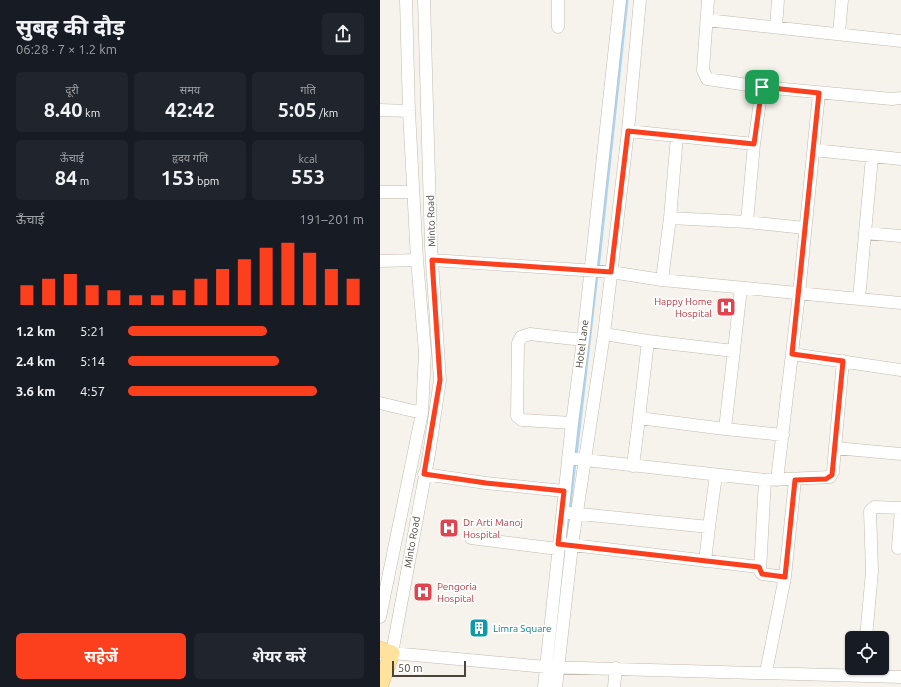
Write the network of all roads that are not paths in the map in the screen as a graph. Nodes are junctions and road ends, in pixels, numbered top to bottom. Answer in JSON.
{"nodes":[{"id":1,"x":406,"y":0,"type":"edge"},
{"id":2,"x":424,"y":0,"type":"edge"},
{"id":3,"x":558,"y":0,"type":"edge"},
{"id":4,"x":620,"y":0,"type":"edge"},
{"id":5,"x":640,"y":0,"type":"edge"},
{"id":6,"x":708,"y":0,"type":"edge"},
{"id":7,"x":778,"y":0,"type":"edge"},
{"id":8,"x":842,"y":0,"type":"edge"},
{"id":9,"x":707,"y":20,"type":"junction"},
{"id":10,"x":558,"y":27,"type":"dead end"},
{"id":11,"x":776,"y":28,"type":"junction"},
{"id":12,"x":839,"y":33,"type":"junction"},
{"id":13,"x":901,"y":41,"type":"edge"},
{"id":14,"x":762,"y":87,"type":"junction"},
{"id":15,"x":819,"y":93,"type":"junction"},
{"id":16,"x":901,"y":98,"type":"edge"},
{"id":17,"x":380,"y":110,"type":"edge"},
{"id":18,"x":409,"y":111,"type":"junction"},
{"id":19,"x":628,"y":131,"type":"junction"},
{"id":20,"x":677,"y":136,"type":"junction"},
{"id":21,"x":754,"y":144,"type":"junction"},
{"id":22,"x":814,"y":150,"type":"junction"},
{"id":23,"x":872,"y":157,"type":"junction"},
{"id":24,"x":901,"y":160,"type":"edge"},
{"id":25,"x":380,"y":192,"type":"edge"},
{"id":26,"x":413,"y":192,"type":"junction"},
{"id":27,"x":670,"y":218,"type":"junction"},
{"id":28,"x":747,"y":222,"type":"junction"},
{"id":29,"x":805,"y":228,"type":"junction"},
{"id":30,"x":865,"y":233,"type":"junction"},
{"id":31,"x":901,"y":236,"type":"edge"},
{"id":32,"x":417,"y":260,"type":"junction"},
{"id":33,"x":432,"y":260,"type":"junction"},
{"id":34,"x":380,"y":261,"type":"edge"},
{"id":35,"x":591,"y":270,"type":"junction"},
{"id":36,"x":611,"y":272,"type":"junction"},
{"id":37,"x":662,"y":280,"type":"junction"},
{"id":38,"x":741,"y":288,"type":"junction"},
{"id":39,"x":799,"y":294,"type":"junction"},
{"id":40,"x":859,"y":299,"type":"junction"},
{"id":41,"x":901,"y":303,"type":"edge"},
{"id":42,"x":604,"y":334,"type":"junction"},
{"id":43,"x":583,"y":340,"type":"junction"},
{"id":44,"x":648,"y":341,"type":"junction"},
{"id":45,"x":734,"y":351,"type":"junction"},
{"id":46,"x":792,"y":354,"type":"junction"},
{"id":47,"x":843,"y":361,"type":"junction"},
{"id":48,"x":901,"y":370,"type":"edge"},
{"id":49,"x":380,"y":403,"type":"edge"},
{"id":50,"x":422,"y":413,"type":"junction"},
{"id":51,"x":639,"y":418,"type":"junction"},
{"id":52,"x":572,"y":423,"type":"junction"},
{"id":53,"x":725,"y":429,"type":"junction"},
{"id":54,"x":783,"y":435,"type":"junction"},
{"id":55,"x":835,"y":448,"type":"junction"},
{"id":56,"x":901,"y":454,"type":"edge"},
{"id":57,"x":568,"y":458,"type":"junction"},
{"id":58,"x":585,"y":460,"type":"junction"},
{"id":59,"x":632,"y":466,"type":"junction"},
{"id":60,"x":424,"y":474,"type":"junction"},
{"id":61,"x":716,"y":475,"type":"junction"},
{"id":62,"x":764,"y":480,"type":"junction"},
{"id":63,"x":777,"y":480,"type":"junction"},
{"id":64,"x":795,"y":480,"type":"junction"},
{"id":65,"x":564,"y":491,"type":"junction"},
{"id":66,"x":901,"y":508,"type":"edge"},
{"id":67,"x":562,"y":512,"type":"junction"},
{"id":68,"x":577,"y":514,"type":"junction"},
{"id":69,"x":710,"y":527,"type":"junction"},
{"id":70,"x":471,"y":538,"type":"dead end"},
{"id":71,"x":572,"y":545,"type":"junction"},
{"id":72,"x":558,"y":547,"type":"junction"},
{"id":73,"x":898,"y":548,"type":"dead end"},
{"id":74,"x":705,"y":561,"type":"junction"},
{"id":75,"x":759,"y":567,"type":"junction"},
{"id":76,"x":785,"y":577,"type":"junction"},
{"id":77,"x":380,"y":617,"type":"edge"},
{"id":78,"x":867,"y":631,"type":"edge"},
{"id":79,"x":386,"y":651,"type":"edge"},
{"id":80,"x":553,"y":667,"type":"junction"},
{"id":81,"x":616,"y":668,"type":"junction"},
{"id":82,"x":766,"y":672,"type":"junction"},
{"id":83,"x":864,"y":677,"type":"edge"},
{"id":84,"x":901,"y":677,"type":"edge"},
{"id":85,"x":380,"y":686,"type":"edge"},
{"id":86,"x":544,"y":687,"type":"edge"},
{"id":87,"x":556,"y":687,"type":"edge"},
{"id":88,"x":614,"y":687,"type":"edge"}],
"edges":[{"from":1,"to":18,"type":"street","name":"Minto Road"},
{"from":2,"to":33,"type":"street","name":"Minto Road"},
{"from":3,"to":10,"type":"street"},
{"from":4,"to":35,"type":"street","name":"Hotel Lane"},
{"from":5,"to":19,"type":"street"},
{"from":6,"to":9,"type":"street"},
{"from":7,"to":11,"type":"street"},
{"from":8,"to":12,"type":"street"},
{"from":9,"to":11,"type":"street"},
{"from":9,"to":14,"type":"street"},
{"from":11,"to":12,"type":"street"},
{"from":12,"to":13,"type":"street"},
{"from":14,"to":15,"type":"street"},
{"from":14,"to":21,"type":"street"},
{"from":15,"to":16,"type":"street"},
{"from":15,"to":22,"type":"street"},
{"from":17,"to":18,"type":"street"},
{"from":18,"to":26,"type":"street","name":"Minto Road"},
{"from":19,"to":20,"type":"street"},
{"from":19,"to":36,"type":"street"},
{"from":20,"to":21,"type":"street"},
{"from":20,"to":27,"type":"street"},
{"from":21,"to":28,"type":"street"},
{"from":22,"to":23,"type":"street"},
{"from":22,"to":29,"type":"street"},
{"from":23,"to":24,"type":"street"},
{"from":23,"to":30,"type":"street"},
{"from":25,"to":26,"type":"street"},
{"from":26,"to":32,"type":"street","name":"Minto Road"},
{"from":27,"to":28,"type":"street"},
{"from":27,"to":37,"type":"street"},
{"from":28,"to":29,"type":"street"},
{"from":29,"to":39,"type":"street"},
{"from":30,"to":31,"type":"street"},
{"from":30,"to":40,"type":"street"},
{"from":32,"to":34,"type":"street"},
{"from":32,"to":50,"type":"street","name":"Minto Road"},
{"from":33,"to":35,"type":"street"},
{"from":33,"to":60,"type":"street","name":"Minto Road"},
{"from":35,"to":36,"type":"street"},
{"from":35,"to":43,"type":"street","name":"Hotel Lane"},
{"from":36,"to":37,"type":"street"},
{"from":36,"to":42,"type":"street"},
{"from":37,"to":38,"type":"street"},
{"from":38,"to":39,"type":"street"},
{"from":38,"to":45,"type":"street"},
{"from":39,"to":40,"type":"street"},
{"from":39,"to":46,"type":"street"},
{"from":40,"to":41,"type":"street"},
{"from":42,"to":44,"type":"street"},
{"from":42,"to":58,"type":"street"},
{"from":43,"to":52,"type":"street","name":"Hotel Lane"},
{"from":43,"to":52,"type":"street"},
{"from":44,"to":45,"type":"street"},
{"from":44,"to":51,"type":"street"},
{"from":45,"to":53,"type":"street"},
{"from":46,"to":47,"type":"street"},
{"from":46,"to":54,"type":"street"},
{"from":47,"to":48,"type":"street"},
{"from":47,"to":55,"type":"street"},
{"from":49,"to":50,"type":"street"},
{"from":50,"to":77,"type":"street","name":"Minto Road"},
{"from":51,"to":53,"type":"street"},
{"from":51,"to":59,"type":"street"},
{"from":52,"to":57,"type":"street","name":"Hotel Lane"},
{"from":53,"to":54,"type":"street"},
{"from":54,"to":63,"type":"street"},
{"from":55,"to":56,"type":"street"},
{"from":55,"to":64,"type":"street"},
{"from":57,"to":58,"type":"street"},
{"from":57,"to":65,"type":"street","name":"Hotel Lane"},
{"from":58,"to":59,"type":"street"},
{"from":58,"to":68,"type":"street"},
{"from":59,"to":61,"type":"street"},
{"from":60,"to":65,"type":"street"},
{"from":60,"to":79,"type":"street","name":"Minto Road"},
{"from":61,"to":62,"type":"street"},
{"from":61,"to":69,"type":"street"},
{"from":62,"to":63,"type":"street"},
{"from":62,"to":75,"type":"street"},
{"from":63,"to":64,"type":"street"},
{"from":64,"to":76,"type":"street"},
{"from":65,"to":67,"type":"street","name":"Hotel Lane"},
{"from":66,"to":73,"type":"street"},
{"from":66,"to":78,"type":"street"},
{"from":67,"to":68,"type":"street"},
{"from":67,"to":72,"type":"street","name":"Hotel Lane"},
{"from":68,"to":69,"type":"street"},
{"from":68,"to":71,"type":"street"},
{"from":69,"to":74,"type":"street"},
{"from":70,"to":72,"type":"street"},
{"from":71,"to":72,"type":"street"},
{"from":71,"to":74,"type":"street"},
{"from":71,"to":80,"type":"street"},
{"from":72,"to":80,"type":"street","name":"Hotel Lane"},
{"from":74,"to":75,"type":"street"},
{"from":75,"to":76,"type":"street"},
{"from":76,"to":82,"type":"street"},
{"from":79,"to":80,"type":"street"},
{"from":79,"to":85,"type":"main road","name":"Minto Road"},
{"from":80,"to":81,"type":"street"},
{"from":80,"to":86,"type":"street","name":"Hotel Lane"},
{"from":80,"to":87,"type":"street"},
{"from":81,"to":82,"type":"street"},
{"from":81,"to":88,"type":"street"},
{"from":82,"to":83,"type":"street"},
{"from":83,"to":84,"type":"street"}]}
